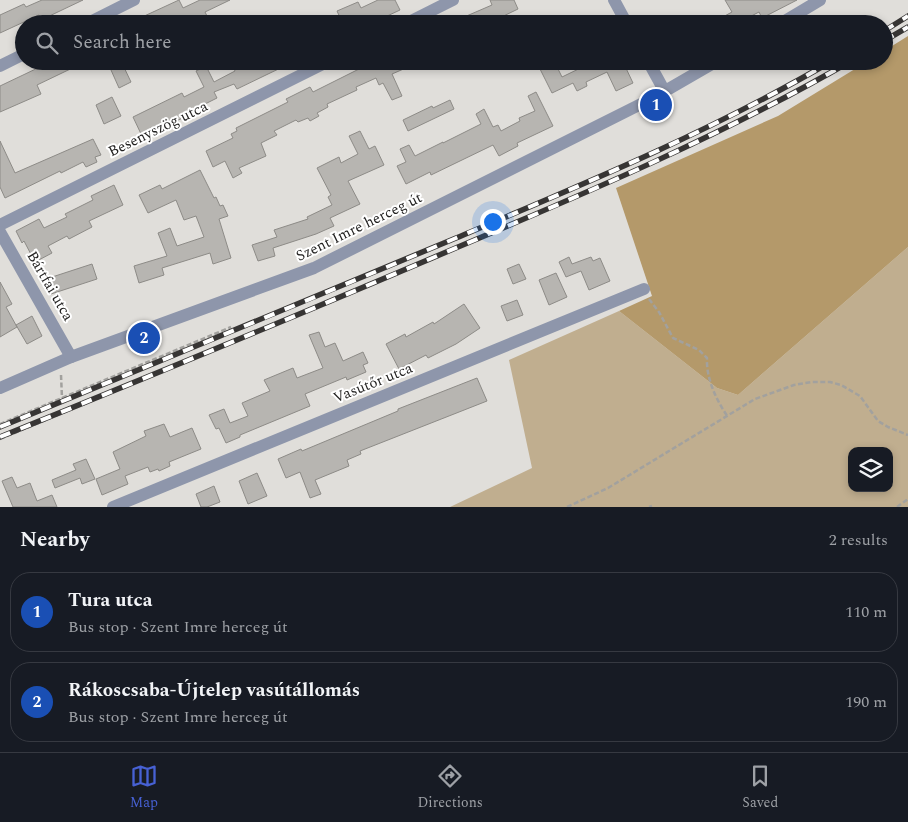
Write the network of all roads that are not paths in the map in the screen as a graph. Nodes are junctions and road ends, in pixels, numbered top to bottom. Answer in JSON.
{"nodes":[{"id":1,"x":134,"y":0,"type":"edge"},
{"id":2,"x":453,"y":0,"type":"edge"},
{"id":3,"x":614,"y":0,"type":"edge"},
{"id":4,"x":820,"y":0,"type":"edge"},
{"id":5,"x":104,"y":15,"type":"edge"},
{"id":6,"x":423,"y":15,"type":"edge"},
{"id":7,"x":622,"y":15,"type":"edge"},
{"id":8,"x":795,"y":15,"type":"edge"},
{"id":9,"x":15,"y":58,"type":"edge"},
{"id":10,"x":0,"y":66,"type":"edge"},
{"id":11,"x":312,"y":70,"type":"edge"},
{"id":12,"x":653,"y":70,"type":"edge"},
{"id":13,"x":702,"y":70,"type":"edge"},
{"id":14,"x":665,"y":92,"type":"junction"},
{"id":15,"x":0,"y":225,"type":"edge"},
{"id":16,"x":0,"y":232,"type":"edge"},
{"id":17,"x":644,"y":289,"type":"road end"},
{"id":18,"x":72,"y":357,"type":"junction"},
{"id":19,"x":0,"y":388,"type":"edge"},
{"id":20,"x":113,"y":507,"type":"edge"}],
"edges":[{"from":1,"to":5,"type":"street"},
{"from":2,"to":6,"type":"street"},
{"from":3,"to":7,"type":"street"},
{"from":4,"to":8,"type":"street"},
{"from":9,"to":10,"type":"street"},
{"from":11,"to":15,"type":"street","name":"Besenyszög utca"},
{"from":12,"to":14,"type":"street"},
{"from":13,"to":14,"type":"street","name":"Szent Imre herceg út"},
{"from":14,"to":18,"type":"street","name":"Szent Imre herceg út"},
{"from":16,"to":18,"type":"street","name":"Bártfai utca"},
{"from":17,"to":20,"type":"street","name":"Vasútőr utca"},
{"from":18,"to":19,"type":"street","name":"Szent Imre herceg út"}]}
